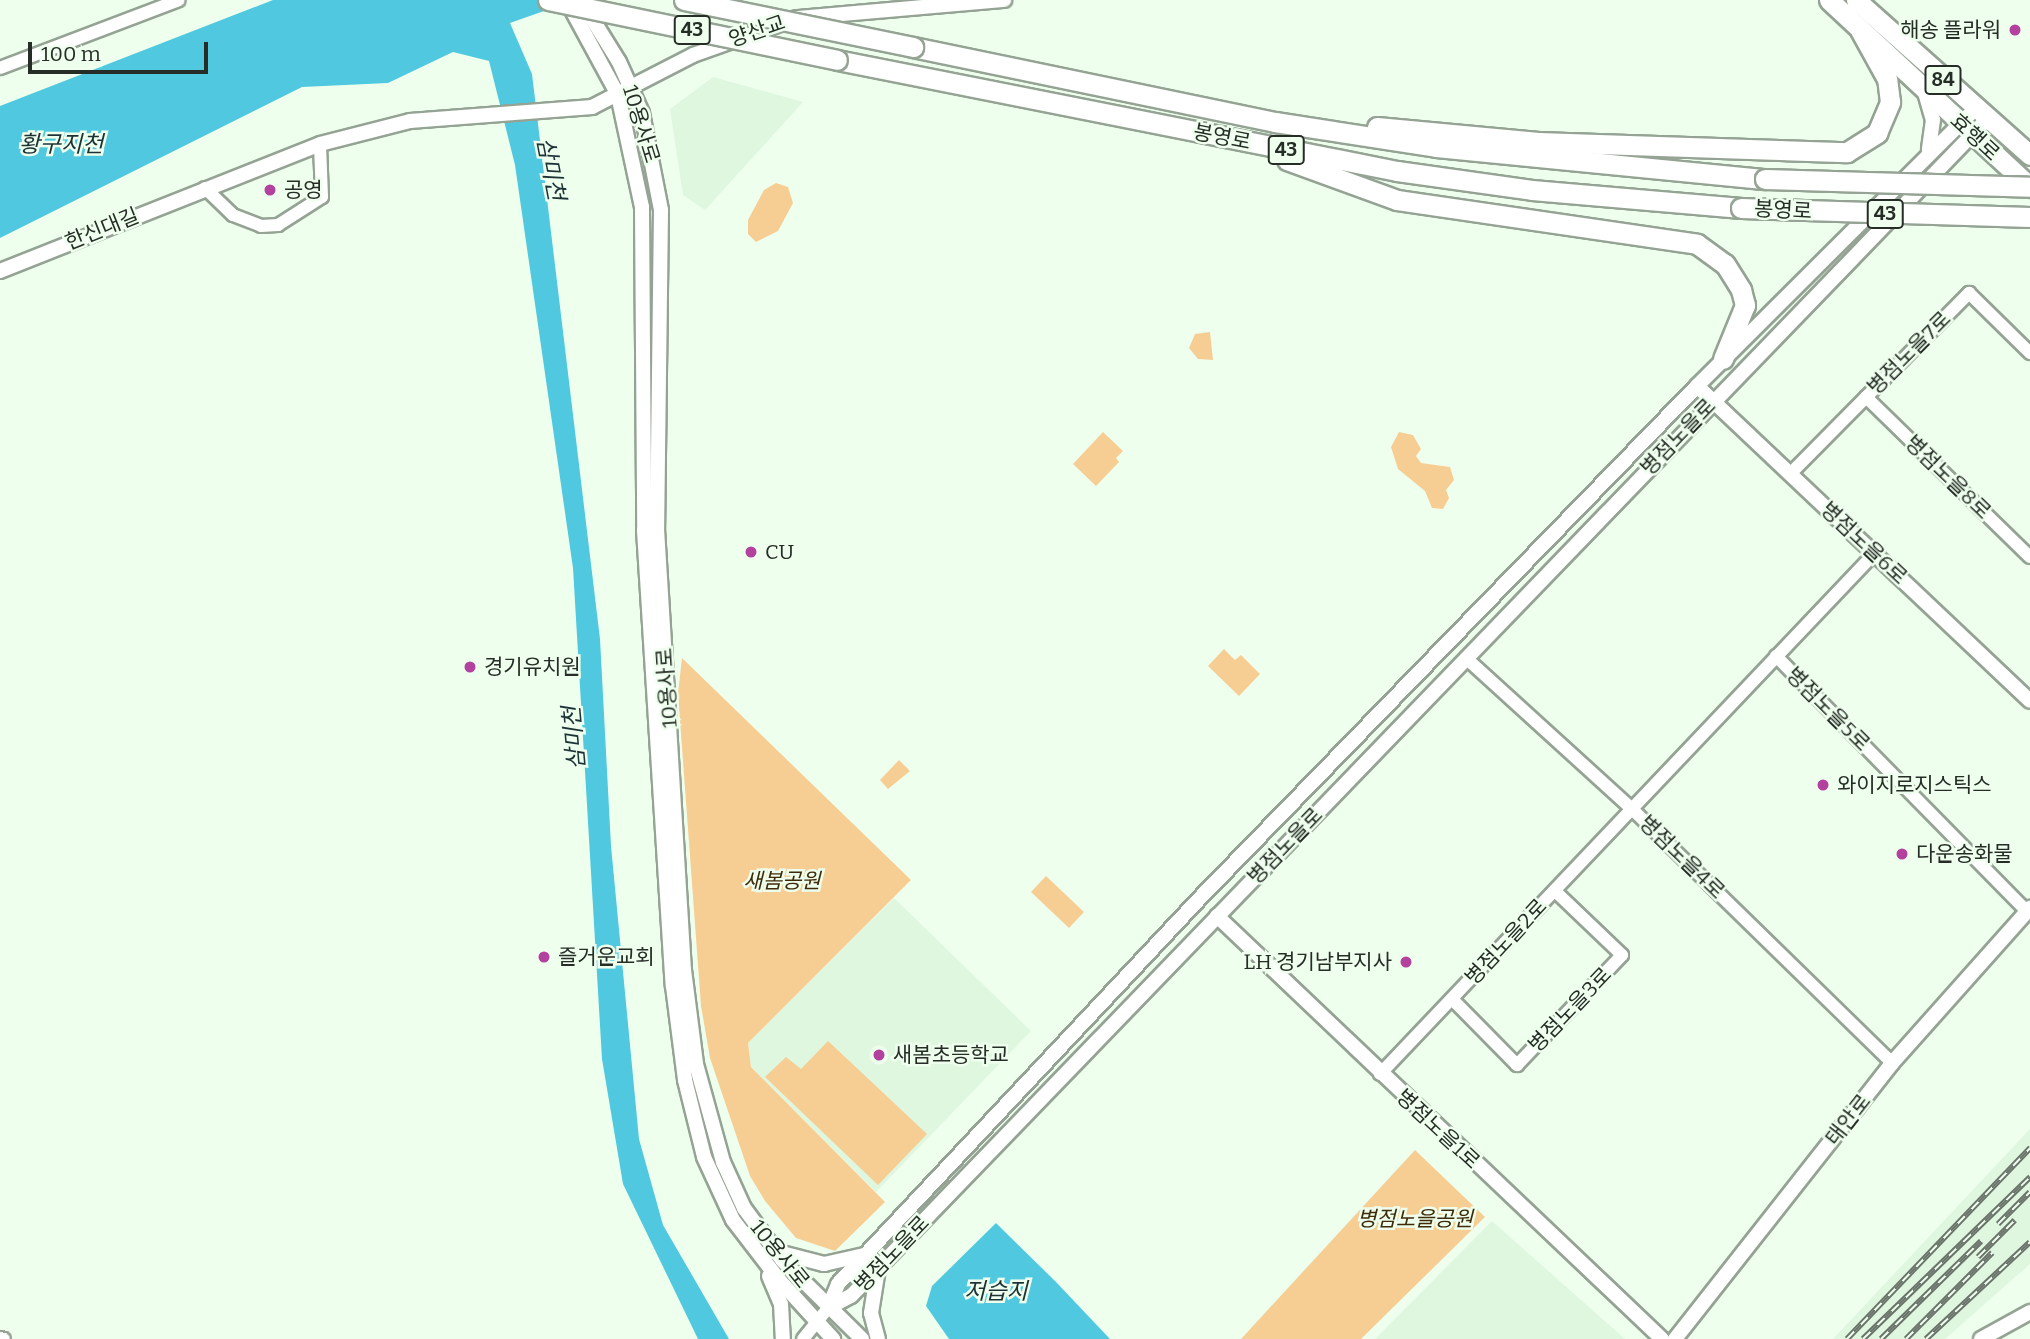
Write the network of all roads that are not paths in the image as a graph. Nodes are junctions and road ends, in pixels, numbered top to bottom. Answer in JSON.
{"nodes":[{"id":1,"x":179,"y":0,"type":"edge"},
{"id":2,"x":548,"y":0,"type":"edge"},
{"id":3,"x":566,"y":0,"type":"edge"},
{"id":4,"x":580,"y":0,"type":"edge"},
{"id":5,"x":684,"y":0,"type":"edge"},
{"id":6,"x":1004,"y":0,"type":"edge"},
{"id":7,"x":1829,"y":0,"type":"edge"},
{"id":8,"x":1856,"y":0,"type":"edge"},
{"id":9,"x":1860,"y":30,"type":"junction"},
{"id":10,"x":607,"y":55,"type":"junction"},
{"id":11,"x":0,"y":68,"type":"edge"},
{"id":12,"x":1924,"y":87,"type":"junction"},
{"id":13,"x":632,"y":88,"type":"junction"},
{"id":14,"x":618,"y":95,"type":"junction"},
{"id":15,"x":1982,"y":113,"type":"junction"},
{"id":16,"x":482,"y":115,"type":"joint"},
{"id":17,"x":1966,"y":128,"type":"junction"},
{"id":18,"x":1346,"y":133,"type":"junction"},
{"id":19,"x":1227,"y":138,"type":"junction"},
{"id":20,"x":320,"y":144,"type":"junction"},
{"id":21,"x":652,"y":150,"type":"junction"},
{"id":22,"x":633,"y":154,"type":"junction"},
{"id":23,"x":1926,"y":155,"type":"junction"},
{"id":24,"x":2030,"y":156,"type":"edge"},
{"id":25,"x":1934,"y":170,"type":"junction"},
{"id":26,"x":2030,"y":187,"type":"edge"},
{"id":27,"x":205,"y":188,"type":"junction"},
{"id":28,"x":2030,"y":217,"type":"edge"},
{"id":29,"x":0,"y":271,"type":"edge"},
{"id":30,"x":1744,"y":338,"type":"junction"},
{"id":31,"x":1759,"y":353,"type":"junction"},
{"id":32,"x":2030,"y":353,"type":"edge"},
{"id":33,"x":1723,"y":359,"type":"junction"},
{"id":34,"x":1697,"y":386,"type":"junction"},
{"id":35,"x":1866,"y":397,"type":"junction"},
{"id":36,"x":1713,"y":401,"type":"junction"},
{"id":37,"x":1654,"y":431,"type":"junction"},
{"id":38,"x":1670,"y":445,"type":"junction"},
{"id":39,"x":1790,"y":474,"type":"junction"},
{"id":40,"x":1874,"y":554,"type":"junction"},
{"id":41,"x":2030,"y":557,"type":"edge"},
{"id":42,"x":1503,"y":586,"type":"junction"},
{"id":43,"x":1517,"y":604,"type":"junction"},
{"id":44,"x":1776,"y":656,"type":"junction"},
{"id":45,"x":1466,"y":658,"type":"junction"},
{"id":46,"x":1402,"y":690,"type":"junction"},
{"id":47,"x":2030,"y":701,"type":"edge"},
{"id":48,"x":1418,"y":707,"type":"junction"},
{"id":49,"x":1632,"y":809,"type":"junction"},
{"id":50,"x":1256,"y":841,"type":"junction"},
{"id":51,"x":1272,"y":859,"type":"junction"},
{"id":52,"x":1555,"y":891,"type":"junction"},
{"id":53,"x":2028,"y":910,"type":"edge"},
{"id":54,"x":1217,"y":916,"type":"junction"},
{"id":55,"x":1142,"y":960,"type":"junction"},
{"id":56,"x":1158,"y":977,"type":"junction"},
{"id":57,"x":1452,"y":999,"type":"junction"},
{"id":58,"x":1892,"y":1063,"type":"junction"},
{"id":59,"x":1380,"y":1074,"type":"junction"},
{"id":60,"x":865,"y":1255,"type":"junction"},
{"id":61,"x":773,"y":1261,"type":"junction"},
{"id":62,"x":878,"y":1268,"type":"junction"},
{"id":63,"x":828,"y":1308,"type":"junction"},
{"id":64,"x":2030,"y":1312,"type":"edge"},
{"id":65,"x":817,"y":1322,"type":"junction"},
{"id":66,"x":783,"y":1339,"type":"edge"},
{"id":67,"x":803,"y":1339,"type":"edge"},
{"id":68,"x":834,"y":1339,"type":"edge"},
{"id":69,"x":862,"y":1339,"type":"edge"},
{"id":70,"x":878,"y":1339,"type":"edge"},
{"id":71,"x":1662,"y":1339,"type":"edge"},
{"id":72,"x":1675,"y":1339,"type":"edge"},
{"id":73,"x":1981,"y":1339,"type":"edge"}],
"edges":[{"from":1,"to":11,"type":"street"},
{"from":2,"to":19,"type":"main road","name":"봉영로","number":"43","bridge":true},
{"from":3,"to":10,"type":"street","name":"10용사로"},
{"from":4,"to":10,"type":"street","name":"10용사로"},
{"from":5,"to":18,"type":"main road","name":"봉영로","number":"43","bridge":true},
{"from":6,"to":13,"type":"street","name":"양산교"},
{"from":7,"to":9,"type":"main road","name":"효행로","number":"84"},
{"from":8,"to":15,"type":"main road","name":"효행로","number":"84"},
{"from":9,"to":12,"type":"main road","name":"효행로","number":"84"},
{"from":9,"to":18,"type":"main road"},
{"from":10,"to":13,"type":"street","name":"10용사로"},
{"from":10,"to":14,"type":"street","name":"10용사로"},
{"from":12,"to":17,"type":"main road","name":"효행로","number":"84"},
{"from":12,"to":23,"type":"street"},
{"from":13,"to":14,"type":"street","name":"양산교"},
{"from":13,"to":21,"type":"street","name":"10용사로"},
{"from":14,"to":16,"type":"street","name":"양산교"},
{"from":14,"to":22,"type":"street","name":"10용사로"},
{"from":15,"to":17,"type":"street","name":"병점노을로"},
{"from":15,"to":24,"type":"main road","name":"효행로","number":"84"},
{"from":16,"to":20,"type":"street","name":"한신대길"},
{"from":17,"to":23,"type":"street","name":"병점노을로"},
{"from":17,"to":25,"type":"street","name":"병점노을로"},
{"from":17,"to":26,"type":"main road","name":"효행로","number":"84"},
{"from":18,"to":26,"type":"main road","name":"봉영로","number":"43","bridge":true},
{"from":19,"to":28,"type":"main road","name":"봉영로","number":"43","bridge":true},
{"from":19,"to":33,"type":"main road"},
{"from":20,"to":27,"type":"street","name":"한신대길"},
{"from":20,"to":27,"type":"street"},
{"from":21,"to":22,"type":"street"},
{"from":21,"to":61,"type":"street","name":"10용사로"},
{"from":22,"to":61,"type":"street","name":"10용사로"},
{"from":23,"to":25,"type":"street"},
{"from":23,"to":30,"type":"street","name":"병점노을로"},
{"from":25,"to":31,"type":"street","name":"병점노을로"},
{"from":27,"to":29,"type":"street","name":"한신대길"},
{"from":30,"to":31,"type":"street"},
{"from":30,"to":33,"type":"street","name":"병점노을로"},
{"from":31,"to":36,"type":"street","name":"병점노을로"},
{"from":32,"to":35,"type":"street","name":"병점노을7로"},
{"from":33,"to":34,"type":"street","name":"병점노을로"},
{"from":34,"to":36,"type":"street","name":"병점노을6로"},
{"from":34,"to":37,"type":"street","name":"병점노을로"},
{"from":35,"to":39,"type":"street","name":"병점노을7로"},
{"from":35,"to":41,"type":"street","name":"병점노을8로"},
{"from":36,"to":38,"type":"street","name":"병점노을로"},
{"from":36,"to":39,"type":"street","name":"병점노을6로"},
{"from":37,"to":38,"type":"street"},
{"from":37,"to":42,"type":"street","name":"병점노을로"},
{"from":38,"to":43,"type":"street","name":"병점노을로"},
{"from":39,"to":40,"type":"street","name":"병점노을6로"},
{"from":40,"to":44,"type":"street"},
{"from":40,"to":47,"type":"street","name":"병점노을6로"},
{"from":42,"to":43,"type":"street"},
{"from":42,"to":46,"type":"street","name":"병점노을로"},
{"from":43,"to":45,"type":"street","name":"병점노을로"},
{"from":44,"to":49,"type":"street","name":"병점노을5로"},
{"from":44,"to":53,"type":"street","name":"병점노을5로"},
{"from":45,"to":48,"type":"street","name":"병점노을로"},
{"from":45,"to":49,"type":"street","name":"병점노을4로"},
{"from":46,"to":48,"type":"street"},
{"from":46,"to":50,"type":"street","name":"병점노을로"},
{"from":48,"to":51,"type":"street","name":"병점노을로"},
{"from":49,"to":52,"type":"street","name":"병점노을2로"},
{"from":49,"to":58,"type":"street","name":"병점노을4로"},
{"from":50,"to":51,"type":"street"},
{"from":50,"to":55,"type":"street","name":"병점노을로"},
{"from":51,"to":54,"type":"street","name":"병점노을로"},
{"from":52,"to":57,"type":"street","name":"병점노을2로"},
{"from":52,"to":57,"type":"street","name":"병점노을3로"},
{"from":53,"to":58,"type":"street","name":"태안로"},
{"from":54,"to":56,"type":"street","name":"병점노을로"},
{"from":54,"to":59,"type":"street","name":"병점노을1로"},
{"from":55,"to":56,"type":"street"},
{"from":55,"to":60,"type":"street","name":"병점노을로"},
{"from":56,"to":62,"type":"street","name":"병점노을로"},
{"from":57,"to":59,"type":"street","name":"병점노을2로"},
{"from":58,"to":72,"type":"street","name":"태안로"},
{"from":59,"to":71,"type":"street","name":"병점노을1로"},
{"from":60,"to":61,"type":"street"},
{"from":60,"to":62,"type":"street"},
{"from":60,"to":63,"type":"street","name":"병점노을로"},
{"from":61,"to":63,"type":"street","name":"10용사로"},
{"from":61,"to":65,"type":"street","name":"10용사로"},
{"from":61,"to":66,"type":"street"},
{"from":62,"to":63,"type":"street","name":"병점노을로"},
{"from":62,"to":70,"type":"street"},
{"from":63,"to":65,"type":"street"},
{"from":63,"to":69,"type":"street","name":"10용사로"},
{"from":64,"to":73,"type":"street"},
{"from":65,"to":67,"type":"street"},
{"from":65,"to":68,"type":"street","name":"10용사로"}]}
